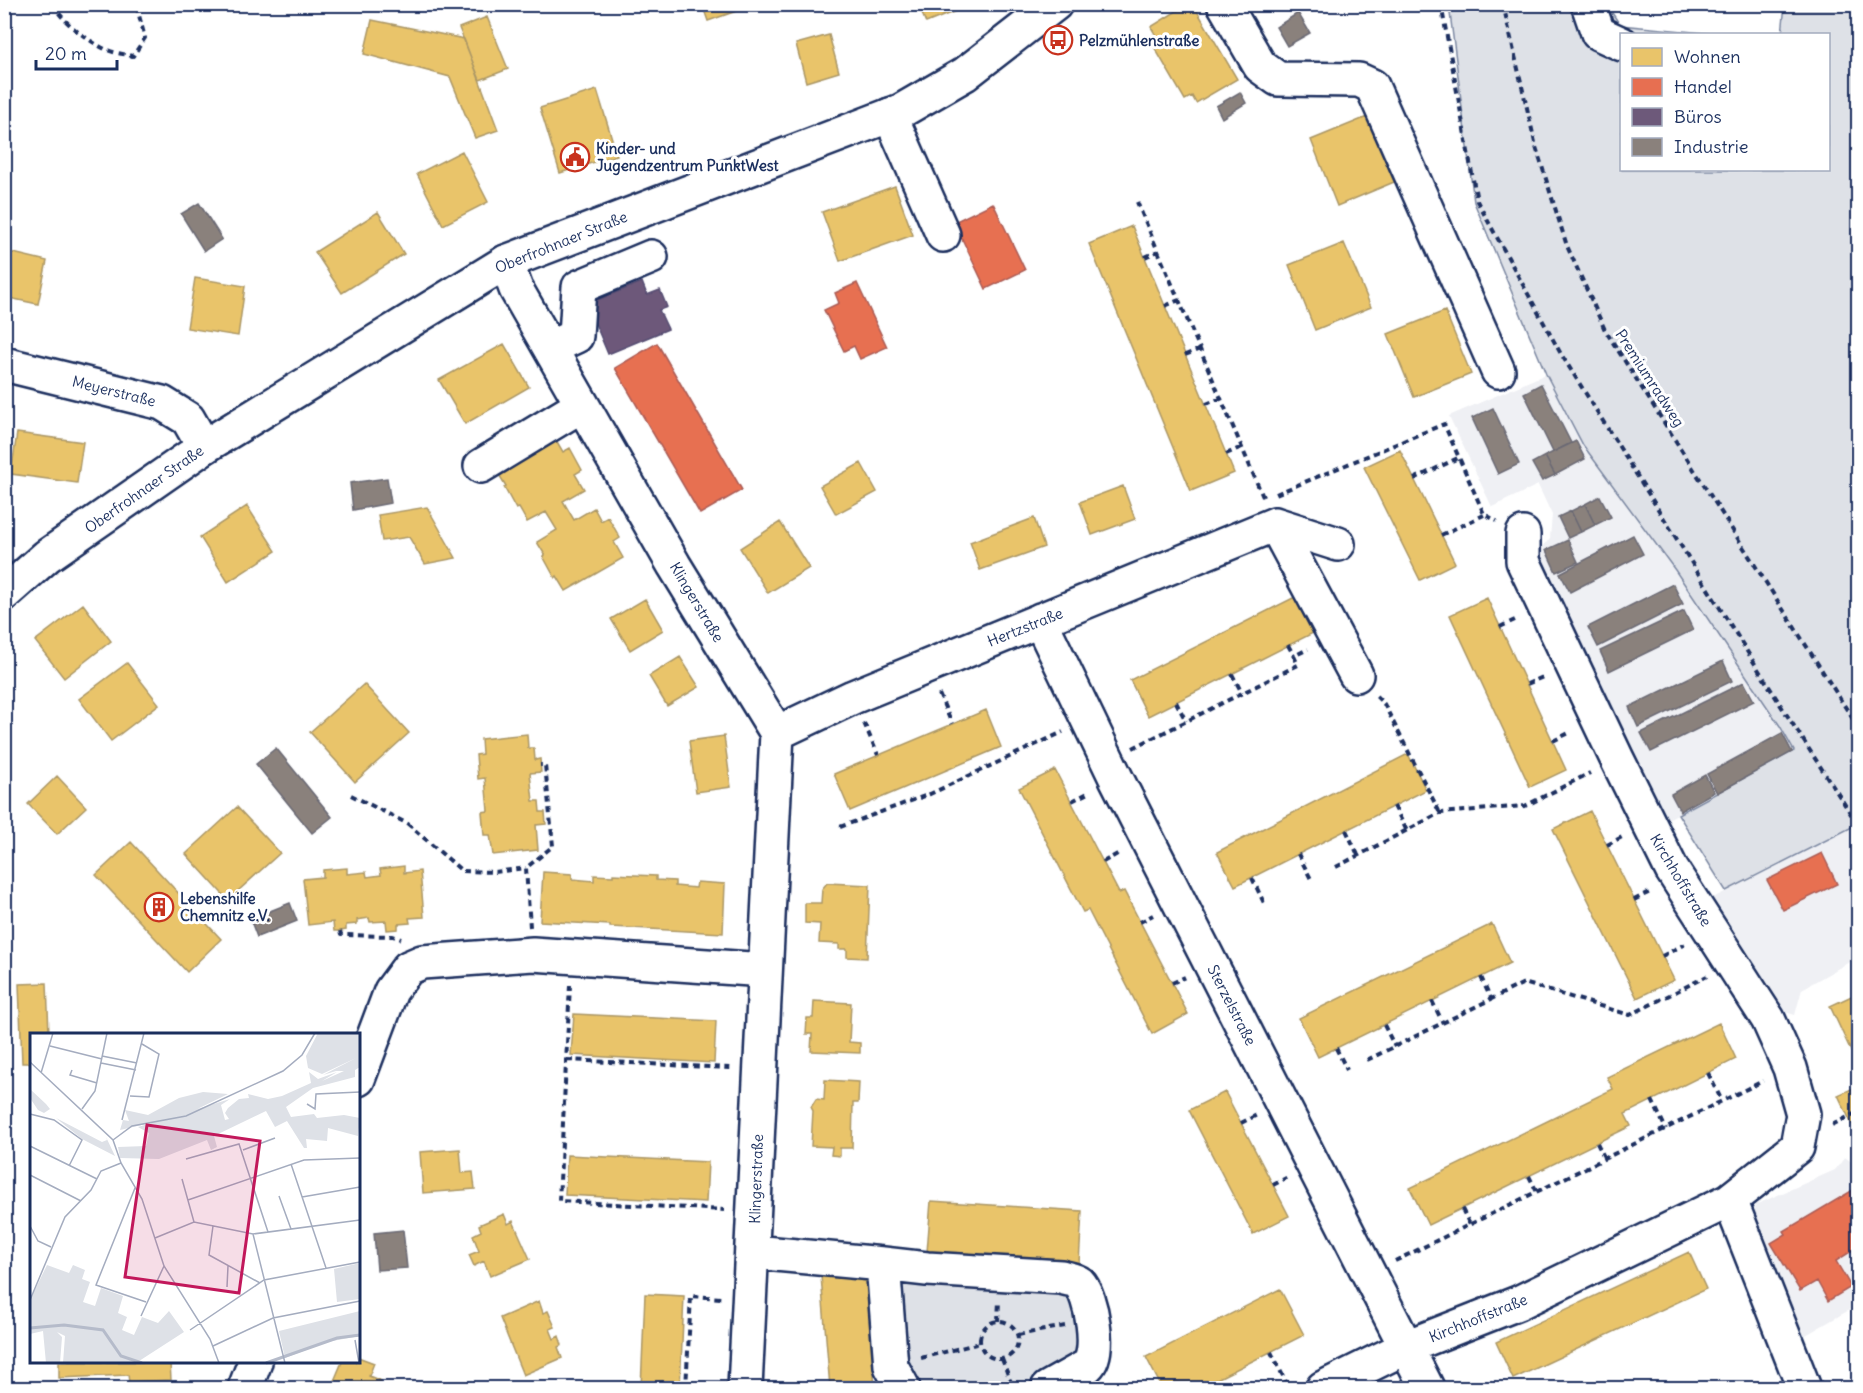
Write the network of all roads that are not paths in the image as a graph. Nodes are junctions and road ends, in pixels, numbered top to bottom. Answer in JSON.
{"nodes":[{"id":1,"x":1055,"y":4,"type":"edge"},
{"id":2,"x":1224,"y":4,"type":"edge"},
{"id":3,"x":1588,"y":4,"type":"edge"},
{"id":4,"x":1620,"y":43,"type":"edge"},
{"id":5,"x":890,"y":115,"type":"junction"},
{"id":6,"x":942,"y":235,"type":"dead end"},
{"id":7,"x":651,"y":257,"type":"dead end"},
{"id":8,"x":506,"y":262,"type":"junction"},
{"id":9,"x":550,"y":348,"type":"junction"},
{"id":10,"x":4,"y":364,"type":"edge"},
{"id":11,"x":1498,"y":371,"type":"dead end"},
{"id":12,"x":582,"y":405,"type":"junction"},
{"id":13,"x":204,"y":447,"type":"junction"},
{"id":14,"x":481,"y":466,"type":"dead end"},
{"id":15,"x":1270,"y":512,"type":"junction"},
{"id":16,"x":1523,"y":534,"type":"road end"},
{"id":17,"x":1338,"y":544,"type":"dead end"},
{"id":18,"x":4,"y":594,"type":"edge"},
{"id":19,"x":1040,"y":620,"type":"junction"},
{"id":20,"x":1356,"y":675,"type":"road end"},
{"id":21,"x":777,"y":733,"type":"junction"},
{"id":22,"x":765,"y":970,"type":"junction"},
{"id":23,"x":360,"y":1074,"type":"edge"},
{"id":24,"x":1730,"y":1200,"type":"junction"},
{"id":25,"x":753,"y":1252,"type":"junction"},
{"id":26,"x":883,"y":1264,"type":"junction"},
{"id":27,"x":1406,"y":1347,"type":"junction"},
{"id":28,"x":255,"y":1363,"type":"edge"},
{"id":29,"x":897,"y":1377,"type":"edge"},
{"id":30,"x":245,"y":1389,"type":"edge"},
{"id":31,"x":745,"y":1389,"type":"edge"},
{"id":32,"x":1048,"y":1389,"type":"edge"},
{"id":33,"x":1323,"y":1389,"type":"edge"},
{"id":34,"x":1427,"y":1389,"type":"edge"},
{"id":35,"x":1804,"y":1389,"type":"edge"}],
"edges":[{"from":1,"to":5,"type":"street","name":"Oberfrohnaer Straße"},
{"from":2,"to":11,"type":"street"},
{"from":3,"to":4,"type":"street"},
{"from":5,"to":6,"type":"street"},
{"from":5,"to":8,"type":"street","name":"Oberfrohnaer Straße"},
{"from":7,"to":9,"type":"street"},
{"from":8,"to":9,"type":"street","name":"Klingerstraße"},
{"from":8,"to":13,"type":"street","name":"Oberfrohnaer Straße"},
{"from":9,"to":12,"type":"street","name":"Klingerstraße"},
{"from":10,"to":13,"type":"street","name":"Meyerstraße"},
{"from":12,"to":14,"type":"street"},
{"from":12,"to":21,"type":"street","name":"Klingerstraße"},
{"from":13,"to":18,"type":"street","name":"Oberfrohnaer Straße"},
{"from":15,"to":17,"type":"street"},
{"from":15,"to":19,"type":"street","name":"Hertzstraße"},
{"from":15,"to":20,"type":"street"},
{"from":16,"to":24,"type":"street","name":"Kirchhoffstraße"},
{"from":19,"to":21,"type":"street","name":"Hertzstraße"},
{"from":19,"to":27,"type":"street","name":"Sterzelstraße"},
{"from":21,"to":22,"type":"street","name":"Klingerstraße"},
{"from":22,"to":23,"type":"street"},
{"from":22,"to":25,"type":"street","name":"Klingerstraße"},
{"from":24,"to":27,"type":"street","name":"Kirchhoffstraße"},
{"from":24,"to":35,"type":"street"},
{"from":25,"to":26,"type":"street"},
{"from":25,"to":31,"type":"street","name":"Klingerstraße"},
{"from":26,"to":29,"type":"street"},
{"from":26,"to":32,"type":"street"},
{"from":27,"to":33,"type":"street","name":"Kirchhoffstraße"},
{"from":27,"to":34,"type":"street","name":"Sterzelstraße"},
{"from":28,"to":30,"type":"street"}]}
